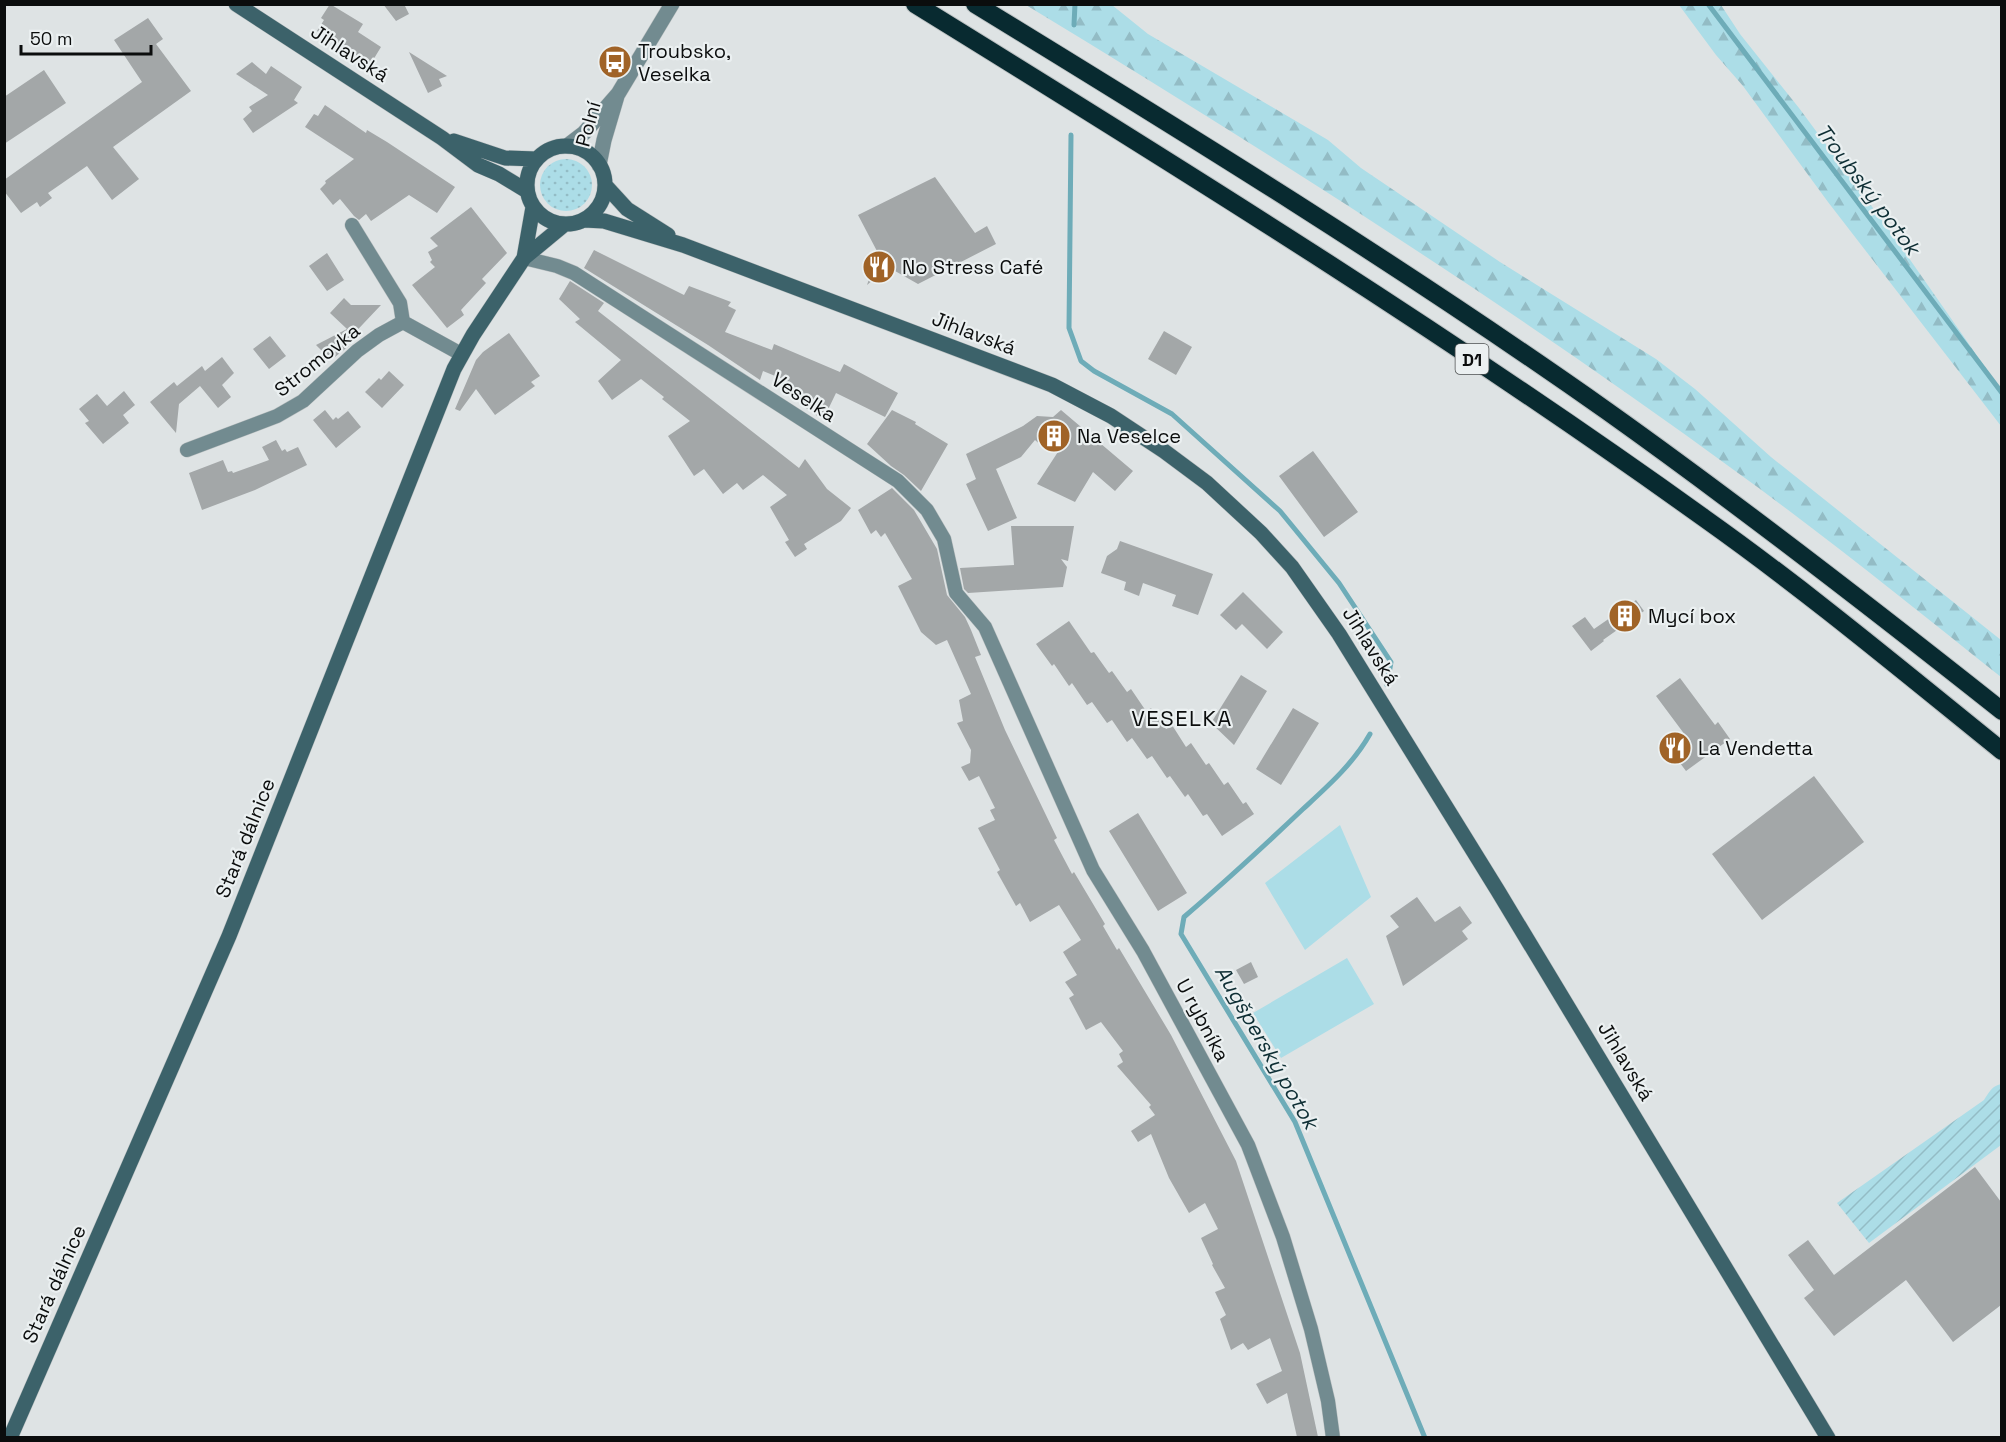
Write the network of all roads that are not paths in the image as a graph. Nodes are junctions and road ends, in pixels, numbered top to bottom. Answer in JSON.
{"nodes":[{"id":1,"x":236,"y":4,"type":"edge"},
{"id":2,"x":672,"y":4,"type":"edge"},
{"id":3,"x":915,"y":4,"type":"edge"},
{"id":4,"x":975,"y":4,"type":"edge"},
{"id":5,"x":618,"y":94,"type":"junction"},
{"id":6,"x":442,"y":138,"type":"junction"},
{"id":7,"x":567,"y":146,"type":"junction"},
{"id":8,"x":536,"y":159,"type":"junction"},
{"id":9,"x":599,"y":165,"type":"junction"},
{"id":10,"x":605,"y":185,"type":"junction"},
{"id":11,"x":527,"y":191,"type":"junction"},
{"id":12,"x":533,"y":207,"type":"junction"},
{"id":13,"x":584,"y":220,"type":"junction"},
{"id":14,"x":565,"y":224,"type":"junction"},
{"id":15,"x":352,"y":225,"type":"dead end"},
{"id":16,"x":683,"y":245,"type":"junction"},
{"id":17,"x":524,"y":258,"type":"junction"},
{"id":18,"x":403,"y":322,"type":"junction"},
{"id":19,"x":461,"y":354,"type":"junction"},
{"id":20,"x":187,"y":450,"type":"dead end"},
{"id":21,"x":989,"y":640,"type":"joint"},
{"id":22,"x":2001,"y":711,"type":"edge"},
{"id":23,"x":2001,"y":751,"type":"edge"},
{"id":24,"x":10,"y":1437,"type":"edge"},
{"id":25,"x":1333,"y":1437,"type":"edge"},
{"id":26,"x":1828,"y":1437,"type":"edge"}],
"edges":[{"from":1,"to":6,"type":"main road","name":"Jihlavská"},
{"from":2,"to":5,"type":"street","name":"Polní"},
{"from":3,"to":23,"type":"highway","number":"D1"},
{"from":4,"to":22,"type":"highway","number":"D1"},
{"from":5,"to":7,"type":"street","name":"Polní"},
{"from":5,"to":9,"type":"street","name":"Polní"},
{"from":6,"to":8,"type":"main road","name":"Jihlavská"},
{"from":6,"to":11,"type":"main road","name":"Jihlavská"},
{"from":7,"to":8,"type":"main road","name":"Jihlavská"},
{"from":7,"to":9,"type":"main road"},
{"from":8,"to":11,"type":"main road"},
{"from":9,"to":10,"type":"main road","name":"Jihlavská"},
{"from":10,"to":13,"type":"main road"},
{"from":10,"to":16,"type":"main road","name":"Jihlavská"},
{"from":11,"to":12,"type":"main road"},
{"from":12,"to":14,"type":"main road"},
{"from":12,"to":17,"type":"main road","name":"Stará dálnice"},
{"from":13,"to":14,"type":"main road","name":"Jihlavská"},
{"from":13,"to":16,"type":"main road","name":"Jihlavská"},
{"from":14,"to":17,"type":"main road","name":"Stará dálnice"},
{"from":15,"to":18,"type":"street"},
{"from":16,"to":26,"type":"main road","name":"Jihlavská"},
{"from":17,"to":19,"type":"main road","name":"Stará dálnice"},
{"from":17,"to":21,"type":"street","name":"Veselka"},
{"from":18,"to":19,"type":"street"},
{"from":18,"to":20,"type":"street","name":"Stromovka"},
{"from":19,"to":24,"type":"main road","name":"Stará dálnice"},
{"from":21,"to":25,"type":"street","name":"U rybníka"}]}
